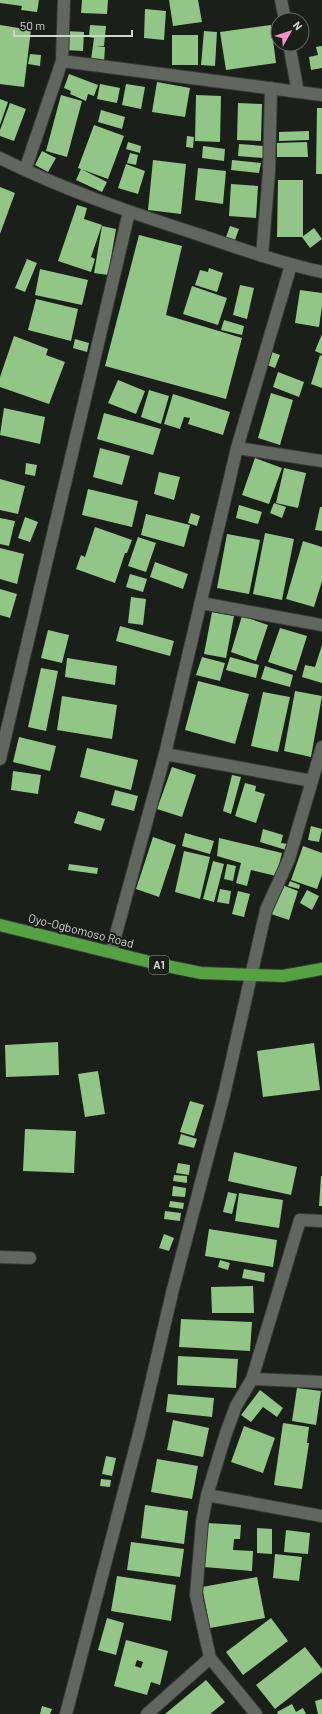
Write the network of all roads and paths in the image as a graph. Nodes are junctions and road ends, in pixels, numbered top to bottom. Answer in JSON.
{"nodes":[{"id":1,"x":64,"y":0,"type":"edge"},
{"id":2,"x":281,"y":0,"type":"edge"},
{"id":3,"x":283,"y":12,"type":"edge"},
{"id":4,"x":290,"y":52,"type":"edge"},
{"id":5,"x":62,"y":61,"type":"junction"},
{"id":6,"x":272,"y":88,"type":"junction"},
{"id":7,"x":298,"y":92,"type":"junction"},
{"id":8,"x":322,"y":95,"type":"edge"},
{"id":9,"x":0,"y":158,"type":"edge"},
{"id":10,"x":25,"y":170,"type":"junction"},
{"id":11,"x":129,"y":212,"type":"junction"},
{"id":12,"x":262,"y":256,"type":"junction"},
{"id":13,"x":291,"y":265,"type":"junction"},
{"id":14,"x":322,"y":272,"type":"edge"},
{"id":15,"x":237,"y":448,"type":"junction"},
{"id":16,"x":322,"y":461,"type":"edge"},
{"id":17,"x":201,"y":603,"type":"junction"},
{"id":18,"x":322,"y":625,"type":"edge"},
{"id":19,"x":322,"y":747,"type":"edge"},
{"id":20,"x":165,"y":754,"type":"junction"},
{"id":21,"x":0,"y":759,"type":"edge"},
{"id":22,"x":312,"y":780,"type":"junction"},
{"id":23,"x":0,"y":925,"type":"edge"},
{"id":24,"x":111,"y":952,"type":"junction"},
{"id":25,"x":322,"y":969,"type":"edge"},
{"id":26,"x":252,"y":975,"type":"junction"},
{"id":27,"x":322,"y":1221,"type":"edge"},
{"id":28,"x":0,"y":1257,"type":"edge"},
{"id":29,"x":30,"y":1258,"type":"dead end"},
{"id":30,"x":252,"y":1379,"type":"junction"},
{"id":31,"x":322,"y":1382,"type":"edge"},
{"id":32,"x":207,"y":1495,"type":"junction"},
{"id":33,"x":322,"y":1516,"type":"edge"},
{"id":34,"x":210,"y":1658,"type":"junction"},
{"id":35,"x":66,"y":1714,"type":"edge"},
{"id":36,"x":147,"y":1714,"type":"edge"},
{"id":37,"x":256,"y":1714,"type":"edge"}],
"edges":[{"from":1,"to":5,"type":"street"},
{"from":2,"to":3,"type":"street"},
{"from":4,"to":7,"type":"street"},
{"from":5,"to":6,"type":"street"},
{"from":5,"to":10,"type":"street"},
{"from":6,"to":7,"type":"street"},
{"from":6,"to":12,"type":"street"},
{"from":7,"to":8,"type":"street"},
{"from":9,"to":10,"type":"street"},
{"from":10,"to":11,"type":"street"},
{"from":11,"to":12,"type":"street"},
{"from":11,"to":21,"type":"street"},
{"from":12,"to":13,"type":"street"},
{"from":13,"to":14,"type":"street"},
{"from":13,"to":15,"type":"street"},
{"from":15,"to":16,"type":"street"},
{"from":15,"to":17,"type":"street"},
{"from":17,"to":18,"type":"street"},
{"from":17,"to":20,"type":"street"},
{"from":19,"to":22,"type":"street"},
{"from":20,"to":22,"type":"street"},
{"from":20,"to":24,"type":"street"},
{"from":22,"to":26,"type":"street"},
{"from":23,"to":24,"type":"highway","name":"Oyo-Ogbomoso Road","number":"A1"},
{"from":24,"to":26,"type":"highway","name":"Oyo-Ogbomoso Road","number":"A1"},
{"from":25,"to":26,"type":"highway","name":"Oyo-Ogbomoso Road","number":"A1"},
{"from":26,"to":35,"type":"street"},
{"from":27,"to":30,"type":"street"},
{"from":28,"to":29,"type":"street"},
{"from":30,"to":31,"type":"street"},
{"from":30,"to":32,"type":"street"},
{"from":32,"to":33,"type":"street"},
{"from":32,"to":34,"type":"street"},
{"from":34,"to":36,"type":"street"},
{"from":34,"to":37,"type":"street"}]}
